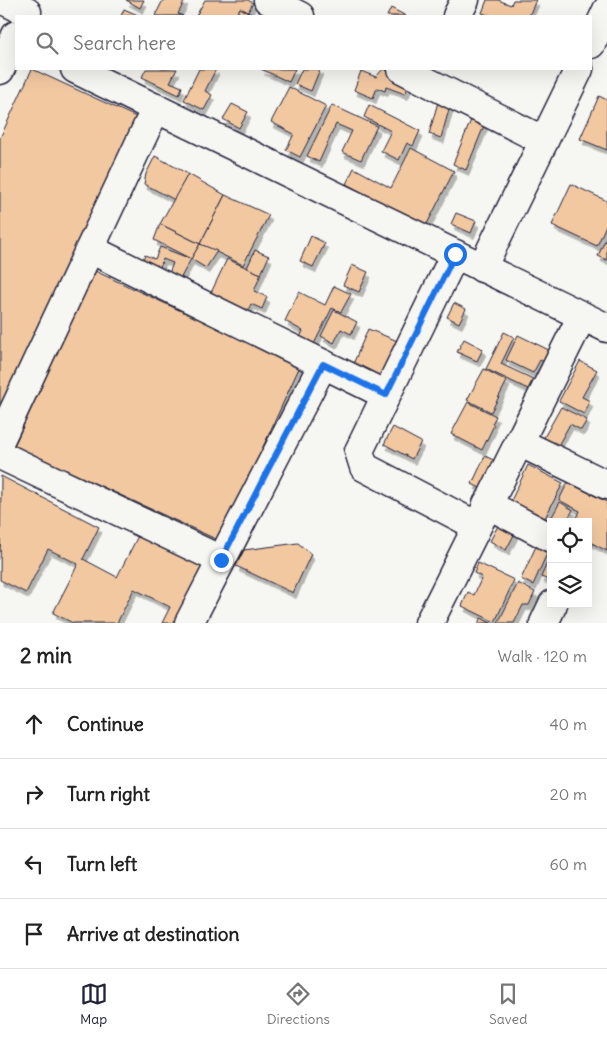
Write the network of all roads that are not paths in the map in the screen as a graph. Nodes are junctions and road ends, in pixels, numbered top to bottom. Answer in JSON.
{"nodes":[{"id":1,"x":3,"y":0,"type":"edge"},
{"id":2,"x":268,"y":0,"type":"edge"},
{"id":3,"x":465,"y":0,"type":"edge"},
{"id":4,"x":607,"y":10,"type":"edge"},
{"id":5,"x":15,"y":15,"type":"edge"},
{"id":6,"x":298,"y":15,"type":"edge"},
{"id":7,"x":458,"y":15,"type":"edge"},
{"id":8,"x":15,"y":39,"type":"edge"},
{"id":9,"x":592,"y":42,"type":"edge"},
{"id":10,"x":0,"y":70,"type":"edge"},
{"id":11,"x":77,"y":70,"type":"edge"},
{"id":12,"x":406,"y":70,"type":"edge"},
{"id":13,"x":579,"y":70,"type":"edge"},
{"id":14,"x":429,"y":75,"type":"edge"},
{"id":15,"x":156,"y":108,"type":"junction"},
{"id":16,"x":544,"y":141,"type":"junction"},
{"id":17,"x":90,"y":249,"type":"junction"},
{"id":18,"x":455,"y":254,"type":"junction"},
{"id":19,"x":482,"y":268,"type":"junction"},
{"id":20,"x":582,"y":316,"type":"junction"},
{"id":21,"x":607,"y":328,"type":"edge"},
{"id":22,"x":323,"y":364,"type":"junction"},
{"id":23,"x":386,"y":395,"type":"junction"},
{"id":24,"x":0,"y":440,"type":"edge"},
{"id":25,"x":519,"y":442,"type":"junction"},
{"id":26,"x":0,"y":455,"type":"edge"},
{"id":27,"x":607,"y":486,"type":"edge"},
{"id":28,"x":482,"y":515,"type":"junction"},
{"id":29,"x":547,"y":537,"type":"edge"},
{"id":30,"x":221,"y":560,"type":"junction"},
{"id":31,"x":552,"y":608,"type":"edge"},
{"id":32,"x":189,"y":623,"type":"edge"},
{"id":33,"x":429,"y":623,"type":"edge"},
{"id":34,"x":544,"y":623,"type":"edge"}],
"edges":[{"from":1,"to":5,"type":"street"},
{"from":2,"to":6,"type":"street"},
{"from":3,"to":7,"type":"street"},
{"from":4,"to":9,"type":"street"},
{"from":8,"to":10,"type":"street"},
{"from":11,"to":15,"type":"street"},
{"from":12,"to":14,"type":"street"},
{"from":13,"to":16,"type":"street"},
{"from":14,"to":16,"type":"street"},
{"from":15,"to":17,"type":"street"},
{"from":15,"to":18,"type":"street"},
{"from":16,"to":19,"type":"street"},
{"from":17,"to":22,"type":"street"},
{"from":17,"to":24,"type":"street"},
{"from":18,"to":19,"type":"street"},
{"from":18,"to":23,"type":"street"},
{"from":19,"to":20,"type":"street"},
{"from":20,"to":21,"type":"street"},
{"from":20,"to":25,"type":"street"},
{"from":22,"to":23,"type":"street"},
{"from":22,"to":30,"type":"street"},
{"from":23,"to":28,"type":"street"},
{"from":25,"to":27,"type":"street"},
{"from":25,"to":28,"type":"street"},
{"from":26,"to":30,"type":"street"},
{"from":28,"to":29,"type":"street"},
{"from":28,"to":33,"type":"street"},
{"from":30,"to":32,"type":"street"},
{"from":31,"to":34,"type":"street"}]}
